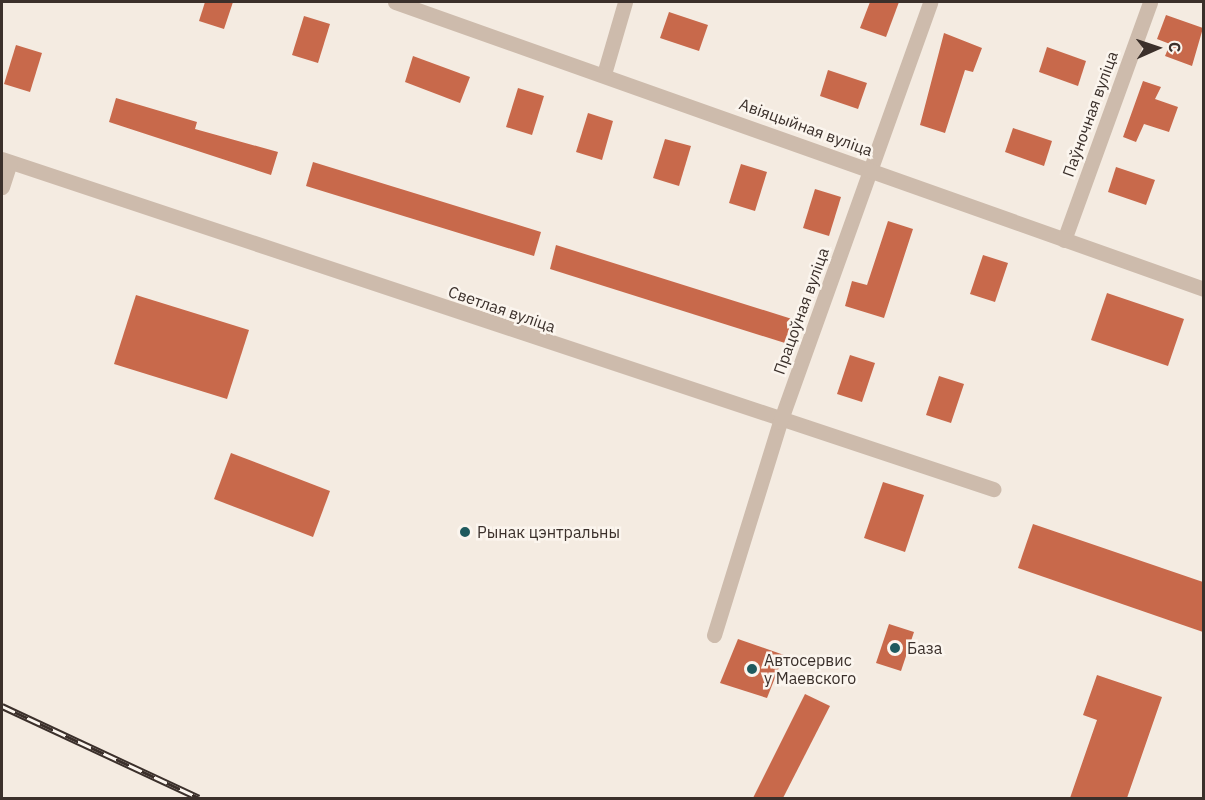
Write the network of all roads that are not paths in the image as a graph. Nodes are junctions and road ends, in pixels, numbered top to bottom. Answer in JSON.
{"nodes":[{"id":1,"x":395,"y":2,"type":"edge"},
{"id":2,"x":625,"y":2,"type":"edge"},
{"id":3,"x":930,"y":2,"type":"edge"},
{"id":4,"x":1150,"y":2,"type":"edge"},
{"id":5,"x":604,"y":74,"type":"junction"},
{"id":6,"x":6,"y":161,"type":"edge"},
{"id":7,"x":871,"y":170,"type":"junction"},
{"id":8,"x":2,"y":187,"type":"edge"},
{"id":9,"x":1064,"y":240,"type":"junction"},
{"id":10,"x":1203,"y":289,"type":"edge"},
{"id":11,"x":780,"y":422,"type":"junction"},
{"id":12,"x":993,"y":489,"type":"dead end"},
{"id":13,"x":714,"y":635,"type":"dead end"}],
"edges":[{"from":1,"to":5,"type":"street","name":"Авіяцыйная вуліца"},
{"from":2,"to":5,"type":"street"},
{"from":3,"to":7,"type":"street","name":"Працоўная вуліца"},
{"from":4,"to":9,"type":"street","name":"Паўночная вуліца"},
{"from":5,"to":7,"type":"street","name":"Авіяцыйная вуліца"},
{"from":6,"to":8,"type":"street"},
{"from":6,"to":11,"type":"street","name":"Светлая вуліца"},
{"from":7,"to":9,"type":"street","name":"Авіяцыйная вуліца"},
{"from":7,"to":11,"type":"street","name":"Працоўная вуліца"},
{"from":9,"to":10,"type":"street","name":"Авіяцыйная вуліца"},
{"from":11,"to":12,"type":"street","name":"Светлая вуліца"},
{"from":11,"to":13,"type":"street","name":"Працоўная вуліца"}]}
